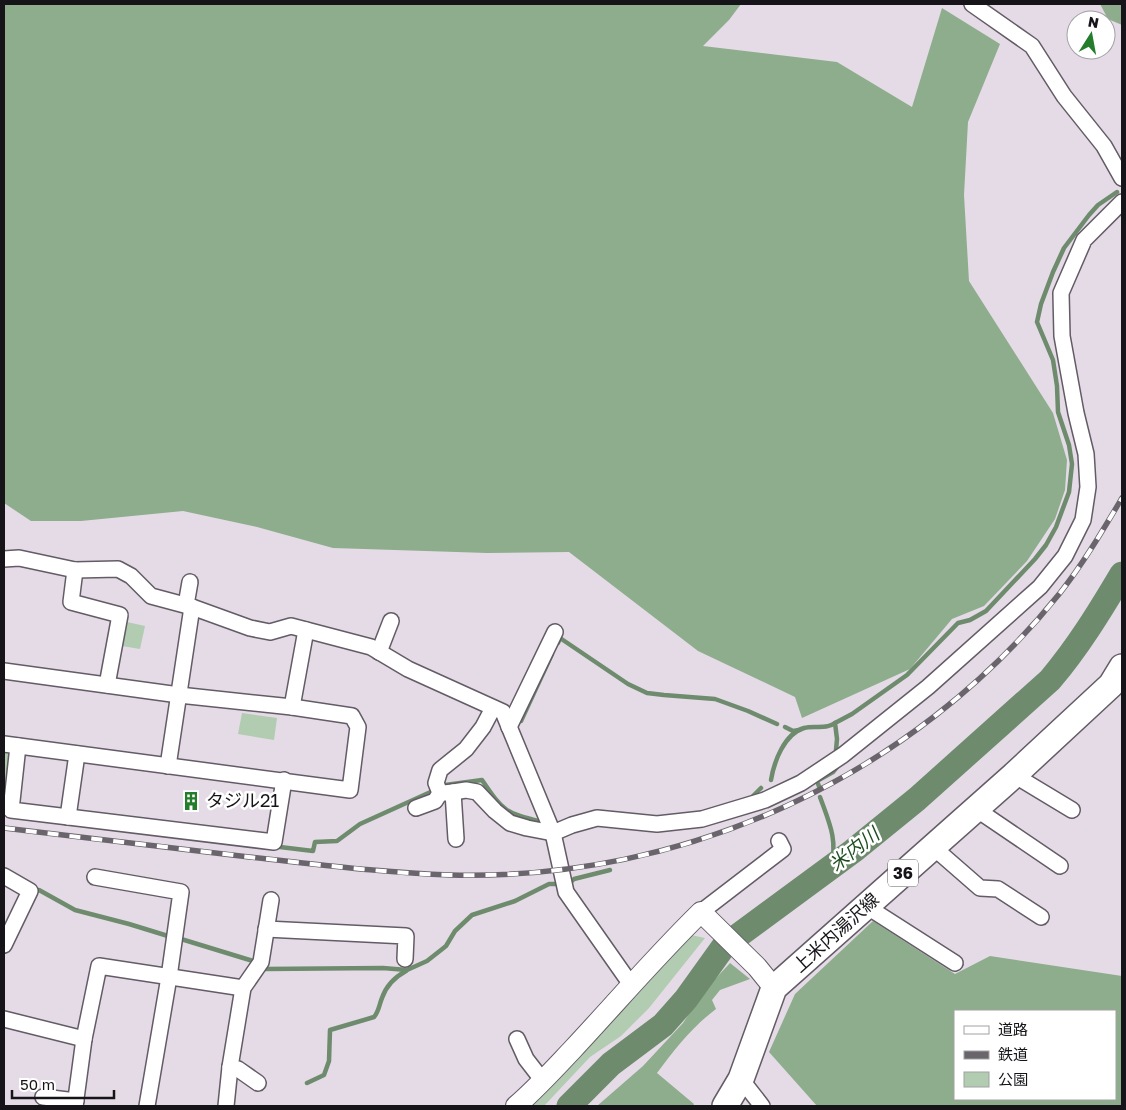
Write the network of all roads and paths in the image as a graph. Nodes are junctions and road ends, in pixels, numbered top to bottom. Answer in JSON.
{"nodes":[{"id":1,"x":972,"y":4,"type":"edge"},
{"id":2,"x":1122,"y":178,"type":"edge"},
{"id":3,"x":1122,"y":202,"type":"edge"},
{"id":4,"x":12,"y":557,"type":"edge"},
{"id":5,"x":75,"y":570,"type":"junction"},
{"id":6,"x":190,"y":582,"type":"dead end"},
{"id":7,"x":189,"y":606,"type":"junction"},
{"id":8,"x":391,"y":621,"type":"dead end"},
{"id":9,"x":306,"y":630,"type":"junction"},
{"id":10,"x":555,"y":632,"type":"dead end"},
{"id":11,"x":379,"y":652,"type":"junction"},
{"id":12,"x":4,"y":671,"type":"edge"},
{"id":13,"x":1119,"y":682,"type":"edge"},
{"id":14,"x":107,"y":685,"type":"junction"},
{"id":15,"x":179,"y":695,"type":"junction"},
{"id":16,"x":292,"y":707,"type":"junction"},
{"id":17,"x":492,"y":708,"type":"junction"},
{"id":18,"x":509,"y":727,"type":"junction"},
{"id":19,"x":11,"y":745,"type":"edge"},
{"id":20,"x":77,"y":754,"type":"junction"},
{"id":21,"x":168,"y":766,"type":"junction"},
{"id":22,"x":1014,"y":775,"type":"junction"},
{"id":23,"x":284,"y":780,"type":"junction"},
{"id":24,"x":447,"y":792,"type":"junction"},
{"id":25,"x":416,"y":808,"type":"dead end"},
{"id":26,"x":976,"y":809,"type":"junction"},
{"id":27,"x":1072,"y":810,"type":"dead end"},
{"id":28,"x":68,"y":817,"type":"junction"},
{"id":29,"x":553,"y":833,"type":"junction"},
{"id":30,"x":456,"y":839,"type":"dead end"},
{"id":31,"x":779,"y":841,"type":"dead end"},
{"id":32,"x":933,"y":847,"type":"junction"},
{"id":33,"x":1060,"y":866,"type":"dead end"},
{"id":34,"x":4,"y":876,"type":"edge"},
{"id":35,"x":95,"y":877,"type":"dead end"},
{"id":36,"x":271,"y":900,"type":"dead end"},
{"id":37,"x":866,"y":906,"type":"junction"},
{"id":38,"x":706,"y":917,"type":"junction"},
{"id":39,"x":1041,"y":917,"type":"dead end"},
{"id":40,"x":266,"y":929,"type":"junction"},
{"id":41,"x":4,"y":945,"type":"edge"},
{"id":42,"x":405,"y":959,"type":"dead end"},
{"id":43,"x":955,"y":963,"type":"dead end"},
{"id":44,"x":169,"y":977,"type":"junction"},
{"id":45,"x":632,"y":986,"type":"junction"},
{"id":46,"x":243,"y":988,"type":"junction"},
{"id":47,"x":774,"y":988,"type":"junction"},
{"id":48,"x":4,"y":1019,"type":"edge"},
{"id":49,"x":84,"y":1039,"type":"junction"},
{"id":50,"x":517,"y":1039,"type":"dead end"},
{"id":51,"x":230,"y":1067,"type":"junction"},
{"id":52,"x":741,"y":1079,"type":"junction"},
{"id":53,"x":543,"y":1081,"type":"junction"},
{"id":54,"x":258,"y":1082,"type":"dead end"},
{"id":55,"x":43,"y":1097,"type":"dead end"},
{"id":56,"x":76,"y":1104,"type":"edge"},
{"id":57,"x":147,"y":1106,"type":"edge"},
{"id":58,"x":226,"y":1106,"type":"edge"},
{"id":59,"x":516,"y":1106,"type":"edge"},
{"id":60,"x":725,"y":1106,"type":"edge"},
{"id":61,"x":762,"y":1106,"type":"edge"}],
"edges":[{"from":1,"to":2,"type":"street"},
{"from":3,"to":29,"type":"street"},
{"from":4,"to":5,"type":"street"},
{"from":5,"to":7,"type":"street"},
{"from":5,"to":14,"type":"street"},
{"from":6,"to":7,"type":"street"},
{"from":7,"to":9,"type":"street"},
{"from":7,"to":15,"type":"street"},
{"from":8,"to":11,"type":"street"},
{"from":9,"to":11,"type":"street"},
{"from":9,"to":16,"type":"street"},
{"from":10,"to":18,"type":"street"},
{"from":11,"to":17,"type":"street"},
{"from":12,"to":14,"type":"street"},
{"from":13,"to":22,"type":"main road","name":"上米内湯沢線","number":"36"},
{"from":14,"to":15,"type":"street"},
{"from":15,"to":16,"type":"street"},
{"from":15,"to":21,"type":"street"},
{"from":16,"to":23,"type":"street"},
{"from":17,"to":18,"type":"street"},
{"from":17,"to":24,"type":"street"},
{"from":18,"to":29,"type":"street"},
{"from":19,"to":20,"type":"street"},
{"from":19,"to":28,"type":"street"},
{"from":20,"to":21,"type":"street"},
{"from":20,"to":28,"type":"street"},
{"from":21,"to":23,"type":"street"},
{"from":22,"to":26,"type":"main road","name":"上米内湯沢線","number":"36"},
{"from":22,"to":27,"type":"street"},
{"from":23,"to":28,"type":"street"},
{"from":24,"to":25,"type":"street"},
{"from":24,"to":29,"type":"street"},
{"from":24,"to":30,"type":"street"},
{"from":26,"to":32,"type":"main road","name":"上米内湯沢線","number":"36"},
{"from":26,"to":33,"type":"street"},
{"from":29,"to":45,"type":"street"},
{"from":31,"to":38,"type":"street"},
{"from":32,"to":37,"type":"main road","name":"上米内湯沢線","number":"36"},
{"from":32,"to":39,"type":"street"},
{"from":34,"to":41,"type":"street"},
{"from":35,"to":44,"type":"street"},
{"from":36,"to":40,"type":"street"},
{"from":37,"to":43,"type":"street"},
{"from":37,"to":47,"type":"main road","name":"上米内湯沢線","number":"36"},
{"from":38,"to":45,"type":"street"},
{"from":38,"to":47,"type":"street"},
{"from":40,"to":42,"type":"street"},
{"from":40,"to":46,"type":"street"},
{"from":44,"to":46,"type":"street"},
{"from":44,"to":49,"type":"street"},
{"from":44,"to":57,"type":"street"},
{"from":45,"to":53,"type":"street"},
{"from":46,"to":51,"type":"street"},
{"from":47,"to":52,"type":"main road","name":"上米内湯沢線","number":"36"},
{"from":48,"to":49,"type":"street"},
{"from":49,"to":56,"type":"street"},
{"from":50,"to":53,"type":"street"},
{"from":51,"to":54,"type":"street"},
{"from":51,"to":58,"type":"street"},
{"from":52,"to":60,"type":"main road","name":"上米内湯沢線","number":"36"},
{"from":52,"to":61,"type":"street"},
{"from":53,"to":59,"type":"street"},
{"from":55,"to":56,"type":"street"}]}
